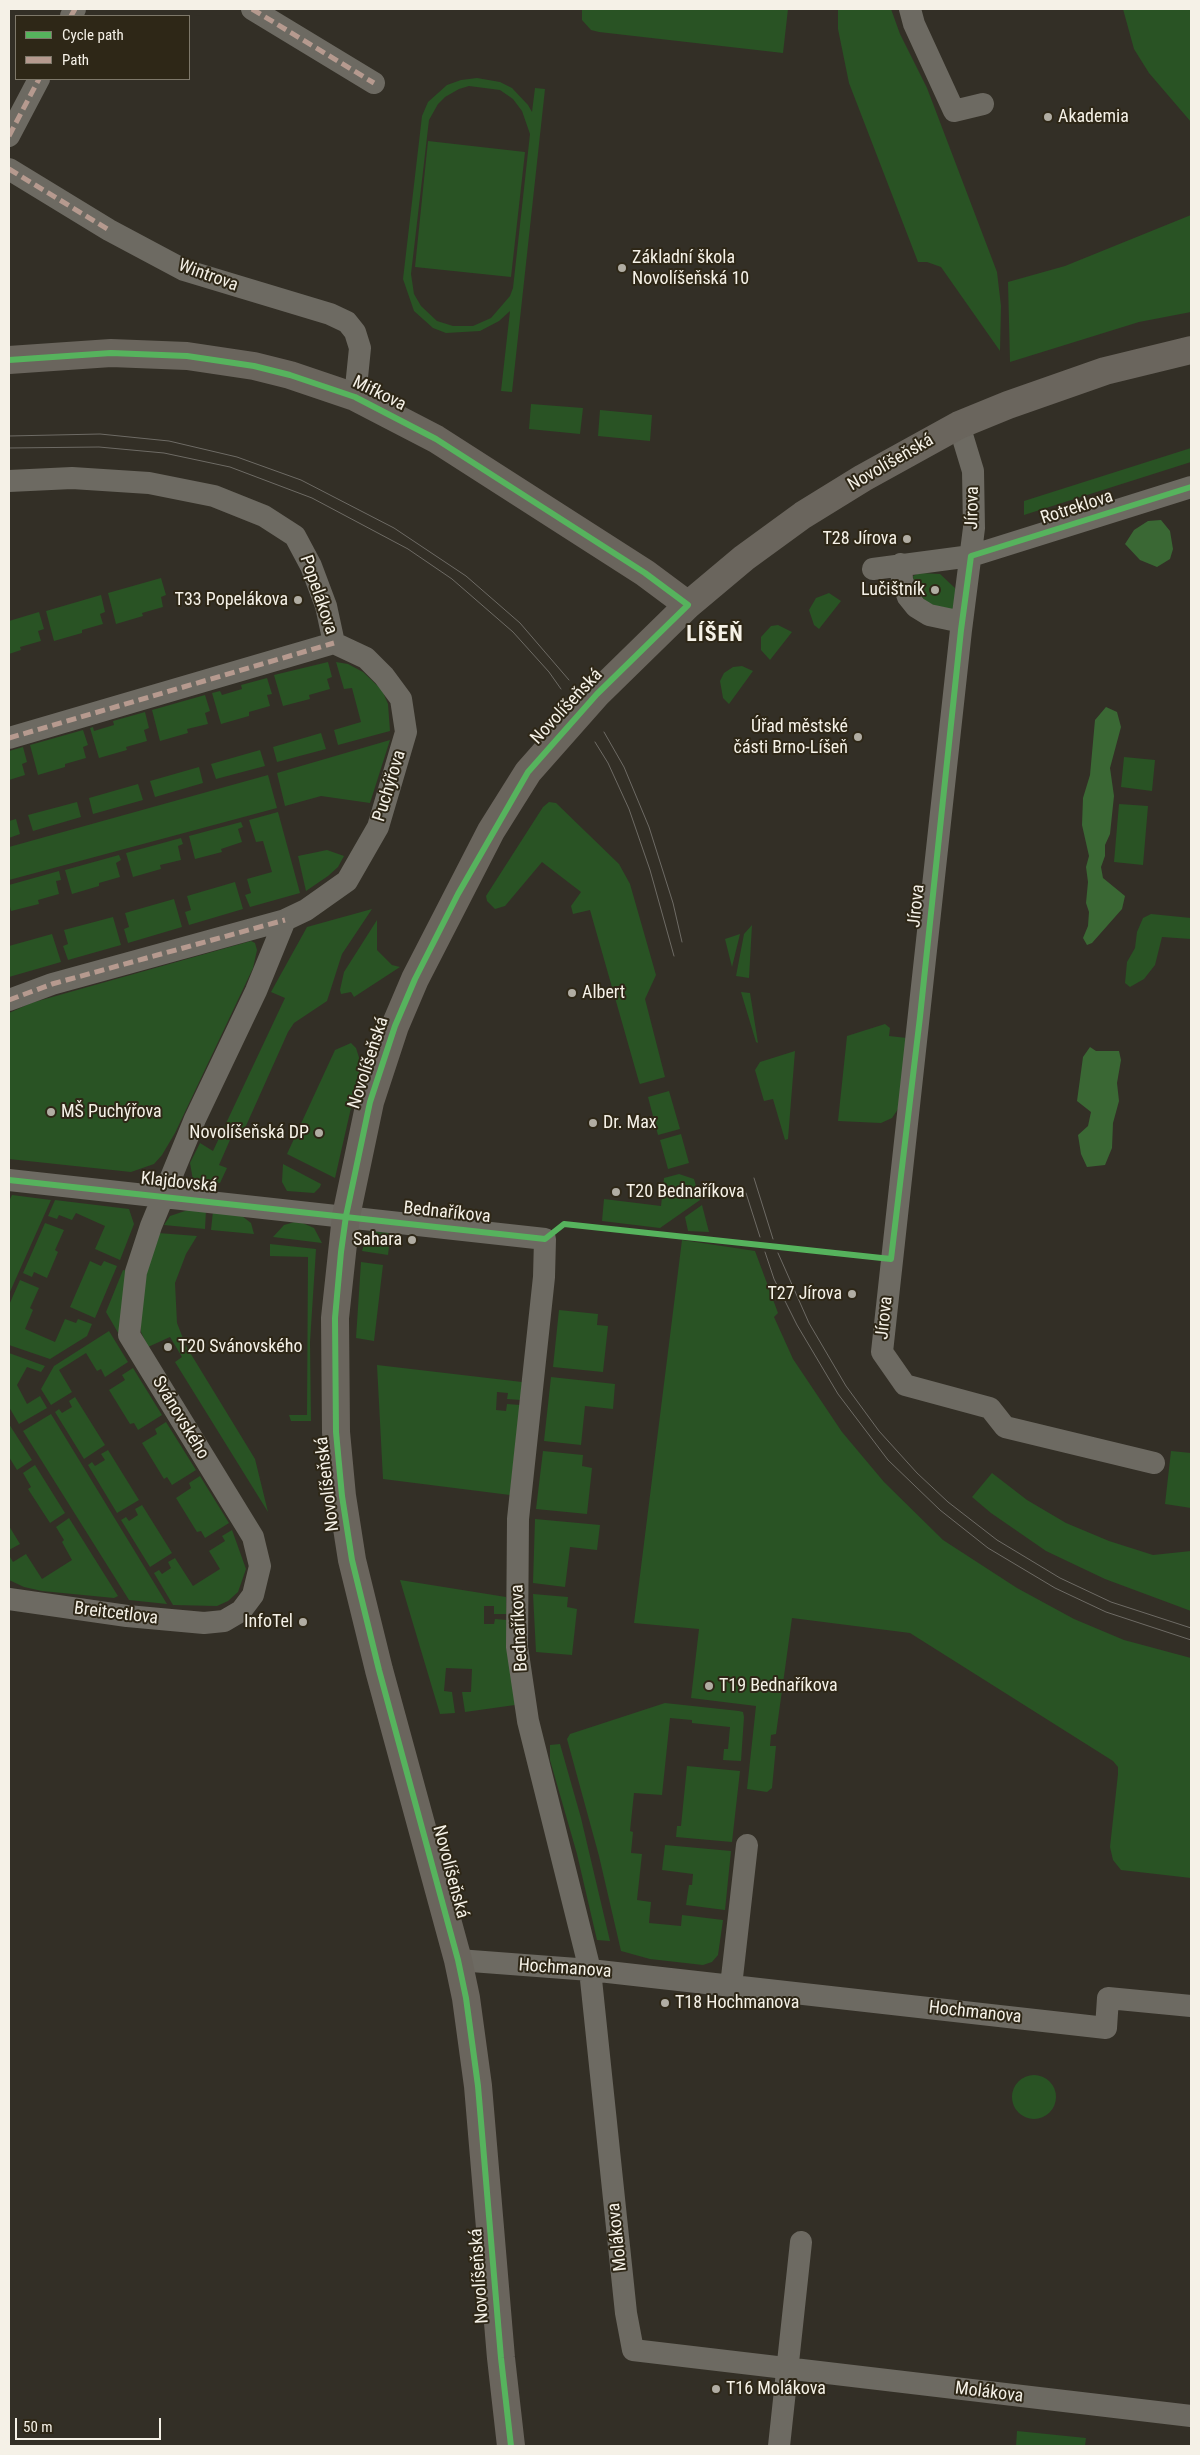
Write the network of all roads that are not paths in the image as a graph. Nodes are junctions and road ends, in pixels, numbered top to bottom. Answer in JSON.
{"nodes":[{"id":1,"x":252,"y":9,"type":"edge"},
{"id":2,"x":910,"y":9,"type":"edge"},
{"id":3,"x":37,"y":80,"type":"edge"},
{"id":4,"x":374,"y":83,"type":"dead end"},
{"id":5,"x":982,"y":104,"type":"dead end"},
{"id":6,"x":9,"y":136,"type":"edge"},
{"id":7,"x":9,"y":170,"type":"edge"},
{"id":8,"x":1191,"y":350,"type":"edge"},
{"id":9,"x":9,"y":360,"type":"edge"},
{"id":10,"x":355,"y":397,"type":"junction"},
{"id":11,"x":959,"y":425,"type":"junction"},
{"id":12,"x":9,"y":481,"type":"edge"},
{"id":13,"x":1191,"y":487,"type":"edge"},
{"id":14,"x":971,"y":556,"type":"junction"},
{"id":15,"x":901,"y":564,"type":"junction"},
{"id":16,"x":874,"y":569,"type":"dead end"},
{"id":17,"x":688,"y":605,"type":"junction"},
{"id":18,"x":962,"y":622,"type":"junction"},
{"id":19,"x":334,"y":643,"type":"junction"},
{"id":20,"x":9,"y":738,"type":"edge"},
{"id":21,"x":285,"y":920,"type":"junction"},
{"id":22,"x":9,"y":1000,"type":"edge"},
{"id":23,"x":9,"y":1180,"type":"edge"},
{"id":24,"x":162,"y":1197,"type":"junction"},
{"id":25,"x":346,"y":1216,"type":"junction"},
{"id":26,"x":1154,"y":1463,"type":"dead end"},
{"id":27,"x":9,"y":1599,"type":"edge"},
{"id":28,"x":224,"y":1621,"type":"joint"},
{"id":29,"x":747,"y":1846,"type":"dead end"},
{"id":30,"x":458,"y":1960,"type":"junction"},
{"id":31,"x":590,"y":1970,"type":"junction"},
{"id":32,"x":731,"y":1986,"type":"junction"},
{"id":33,"x":1191,"y":2006,"type":"edge"},
{"id":34,"x":801,"y":2242,"type":"dead end"},
{"id":35,"x":787,"y":2369,"type":"junction"},
{"id":36,"x":1191,"y":2416,"type":"edge"},
{"id":37,"x":511,"y":2446,"type":"edge"},
{"id":38,"x":779,"y":2446,"type":"edge"}],
"edges":[{"from":1,"to":4,"type":"street"},
{"from":2,"to":5,"type":"street"},
{"from":3,"to":6,"type":"street"},
{"from":7,"to":10,"type":"street","name":"Wintrova"},
{"from":8,"to":11,"type":"street","name":"Novolíšeňská"},
{"from":9,"to":10,"type":"street","name":"Mifkova"},
{"from":10,"to":17,"type":"street","name":"Mifkova"},
{"from":11,"to":14,"type":"street","name":"Jírova"},
{"from":11,"to":17,"type":"street","name":"Novolíšeňská"},
{"from":12,"to":19,"type":"street","name":"Popelákova"},
{"from":13,"to":14,"type":"street","name":"Rotreklova"},
{"from":14,"to":15,"type":"street","name":"Rotreklova"},
{"from":14,"to":18,"type":"street","name":"Jírova"},
{"from":15,"to":16,"type":"street","name":"Rotreklova"},
{"from":15,"to":18,"type":"street"},
{"from":17,"to":25,"type":"street","name":"Novolíšeňská"},
{"from":18,"to":26,"type":"street","name":"Jírova"},
{"from":19,"to":20,"type":"street","name":"Popelákova"},
{"from":19,"to":21,"type":"street","name":"Puchýřova"},
{"from":21,"to":22,"type":"street","name":"Puchýřova"},
{"from":21,"to":24,"type":"street"},
{"from":23,"to":24,"type":"street","name":"Klajdovská"},
{"from":24,"to":25,"type":"street","name":"Klajdovská"},
{"from":24,"to":28,"type":"street","name":"Svánovského"},
{"from":25,"to":30,"type":"street","name":"Novolíšeňská"},
{"from":25,"to":31,"type":"street","name":"Bednaříkova"},
{"from":27,"to":28,"type":"street","name":"Breitcetlova"},
{"from":29,"to":32,"type":"street"},
{"from":30,"to":31,"type":"street","name":"Hochmanova"},
{"from":30,"to":37,"type":"street","name":"Novolíšeňská"},
{"from":31,"to":32,"type":"street","name":"Hochmanova"},
{"from":31,"to":35,"type":"street","name":"Molákova"},
{"from":32,"to":33,"type":"street","name":"Hochmanova"},
{"from":34,"to":35,"type":"street"},
{"from":35,"to":36,"type":"street","name":"Molákova"},
{"from":35,"to":38,"type":"street"}]}
